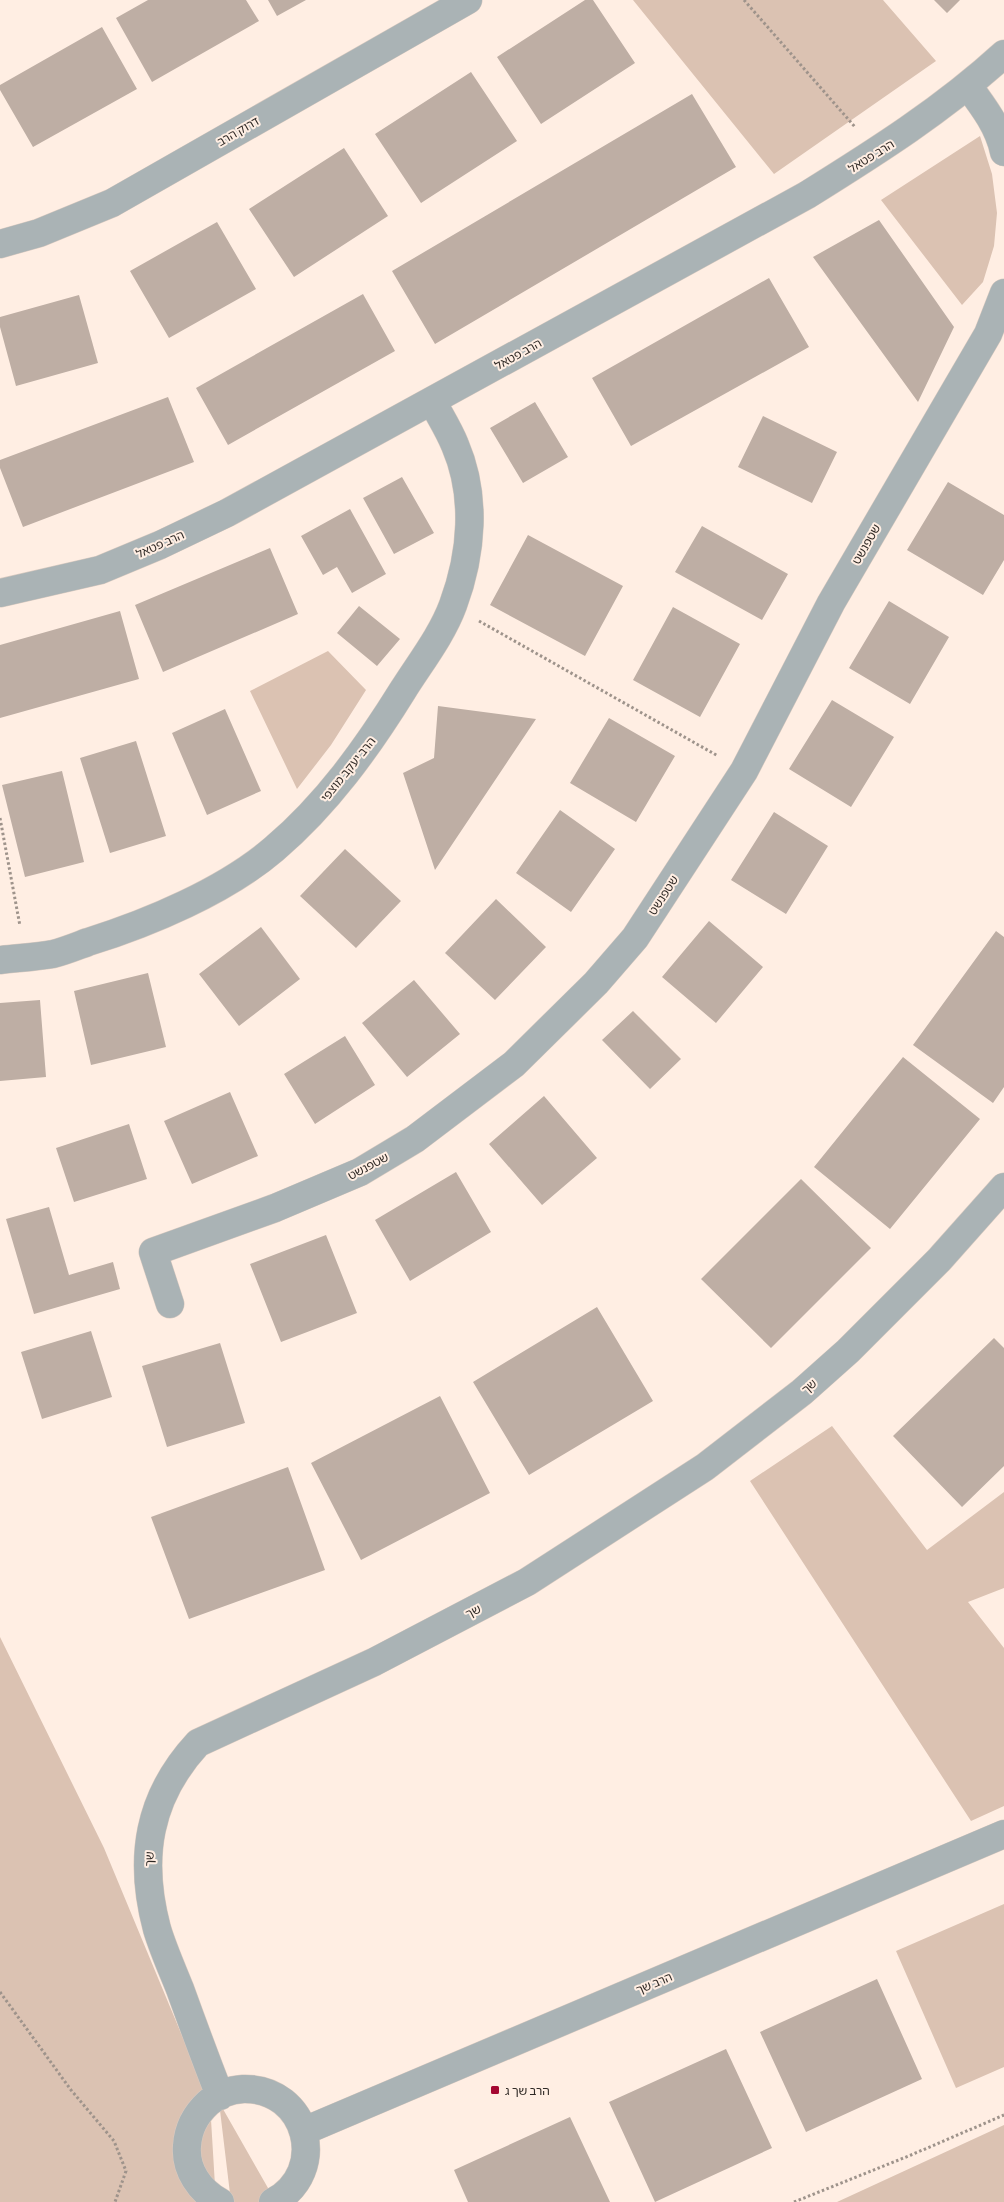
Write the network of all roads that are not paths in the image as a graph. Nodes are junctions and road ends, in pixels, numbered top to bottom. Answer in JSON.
{"nodes":[{"id":1,"x":468,"y":0,"type":"edge"},
{"id":2,"x":1004,"y":54,"type":"edge"},
{"id":3,"x":968,"y":86,"type":"junction"},
{"id":4,"x":1004,"y":152,"type":"edge"},
{"id":5,"x":0,"y":244,"type":"edge"},
{"id":6,"x":1004,"y":293,"type":"edge"},
{"id":7,"x":432,"y":401,"type":"junction"},
{"id":8,"x":0,"y":593,"type":"edge"},
{"id":9,"x":13,"y":958,"type":"edge"},
{"id":10,"x":1004,"y":1187,"type":"edge"},
{"id":11,"x":170,"y":1304,"type":"dead end"},
{"id":12,"x":1004,"y":1834,"type":"edge"},
{"id":13,"x":220,"y":2096,"type":"junction"},
{"id":14,"x":304,"y":2131,"type":"junction"},
{"id":15,"x":220,"y":2202,"type":"edge"},
{"id":16,"x":273,"y":2202,"type":"edge"}],
"edges":[{"from":1,"to":5,"type":"street","name":"דרוק הרב"},
{"from":2,"to":3,"type":"street","name":"הרב פטאל"},
{"from":3,"to":4,"type":"street"},
{"from":3,"to":7,"type":"street","name":"הרב פטאל"},
{"from":6,"to":11,"type":"street","name":"שטפנשט"},
{"from":7,"to":8,"type":"street","name":"הרב פטאל"},
{"from":7,"to":9,"type":"street","name":"הרב יעקב מוצפי"},
{"from":10,"to":13,"type":"street","name":"שך"},
{"from":12,"to":14,"type":"street","name":"הרב שך"},
{"from":13,"to":14,"type":"street"},
{"from":13,"to":15,"type":"street"},
{"from":14,"to":16,"type":"street"}]}
